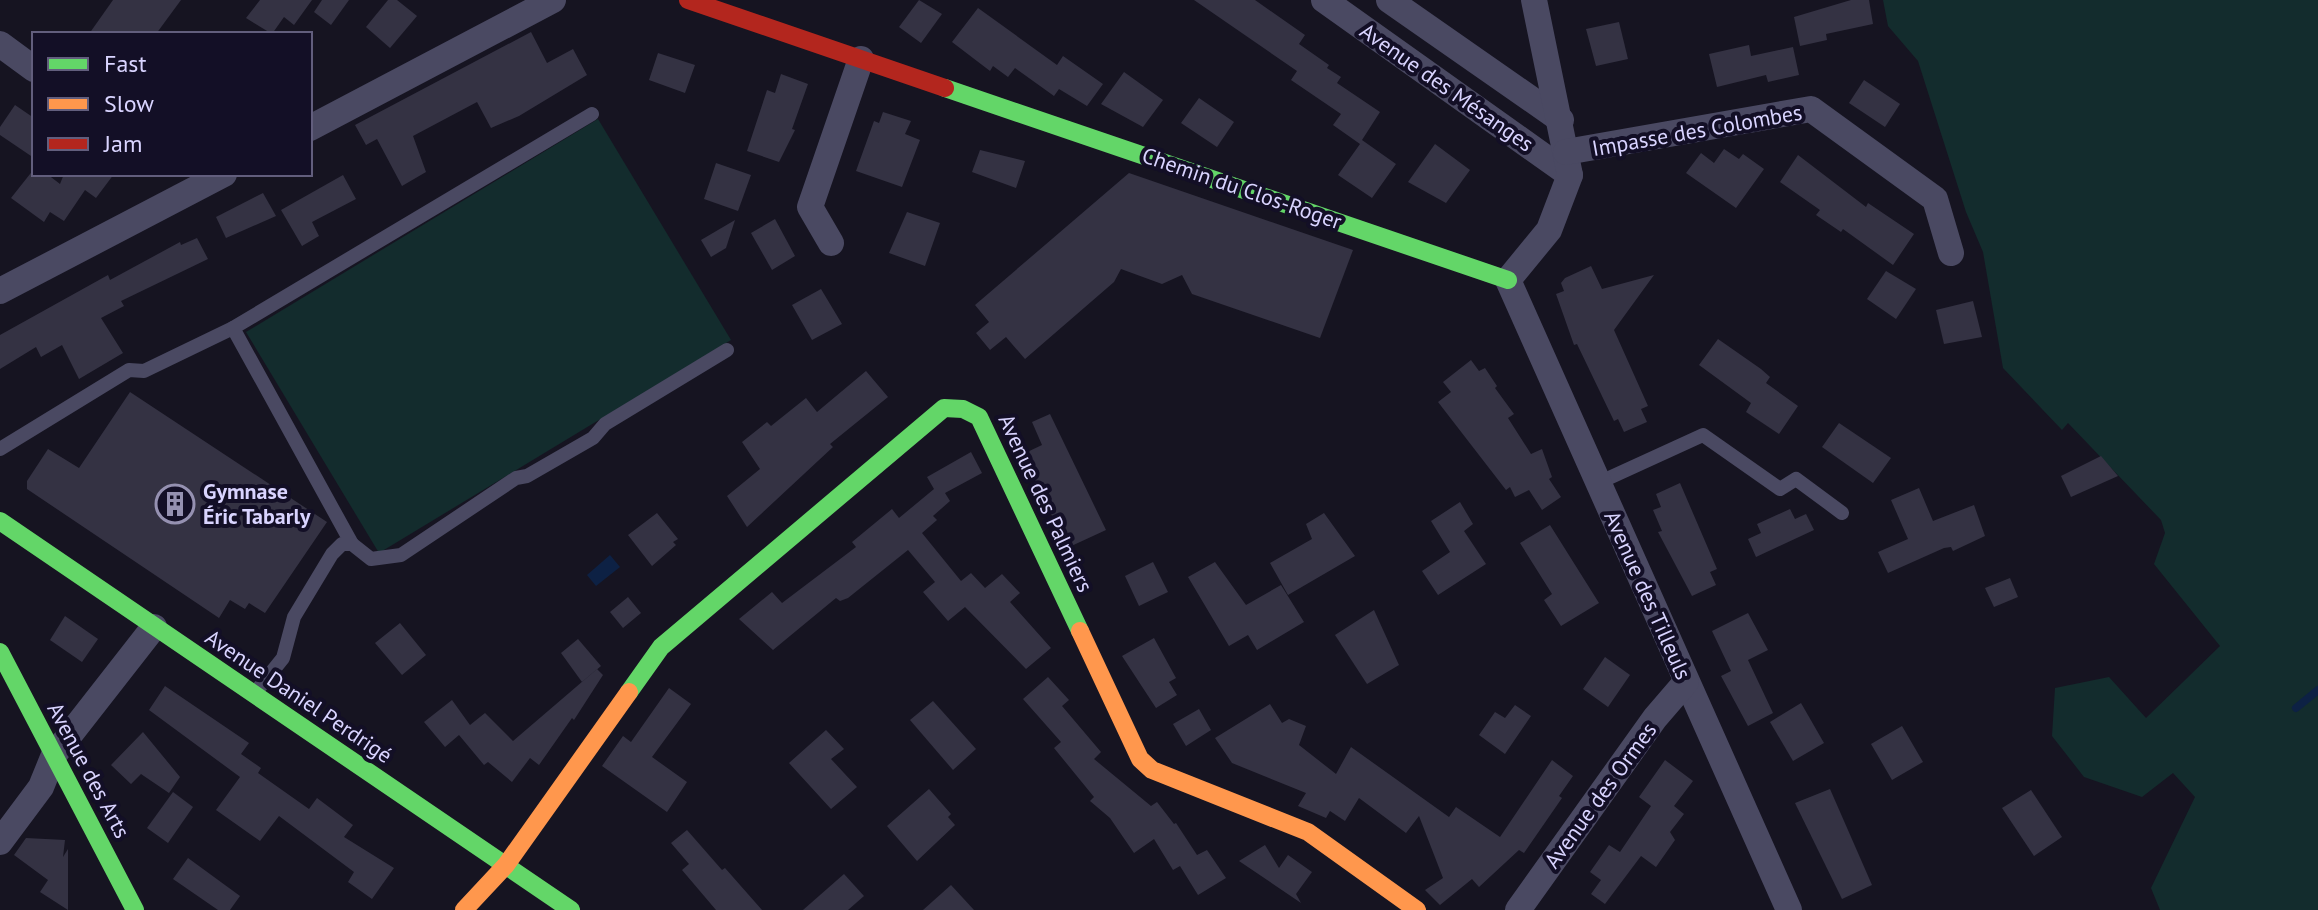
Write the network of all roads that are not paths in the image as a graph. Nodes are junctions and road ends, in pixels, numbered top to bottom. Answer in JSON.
{"nodes":[{"id":1,"x":553,"y":0,"type":"edge"},
{"id":2,"x":688,"y":0,"type":"edge"},
{"id":3,"x":1324,"y":0,"type":"edge"},
{"id":4,"x":1389,"y":0,"type":"edge"},
{"id":5,"x":1534,"y":0,"type":"edge"},
{"id":6,"x":0,"y":44,"type":"edge"},
{"id":7,"x":861,"y":59,"type":"junction"},
{"id":8,"x":32,"y":68,"type":"edge"},
{"id":9,"x":592,"y":114,"type":"dead end"},
{"id":10,"x":1561,"y":120,"type":"junction"},
{"id":11,"x":312,"y":127,"type":"edge"},
{"id":12,"x":1568,"y":163,"type":"junction"},
{"id":13,"x":214,"y":176,"type":"edge"},
{"id":14,"x":185,"y":182,"type":"edge"},
{"id":15,"x":831,"y":243,"type":"dead end"},
{"id":16,"x":1951,"y":253,"type":"dead end"},
{"id":17,"x":1508,"y":280,"type":"junction"},
{"id":18,"x":0,"y":291,"type":"edge"},
{"id":19,"x":233,"y":328,"type":"junction"},
{"id":20,"x":727,"y":350,"type":"dead end"},
{"id":21,"x":0,"y":449,"type":"edge"},
{"id":22,"x":1598,"y":483,"type":"junction"},
{"id":23,"x":1842,"y":513,"type":"dead end"},
{"id":24,"x":0,"y":521,"type":"edge"},
{"id":25,"x":352,"y":544,"type":"junction"},
{"id":26,"x":154,"y":627,"type":"junction"},
{"id":27,"x":0,"y":652,"type":"edge"},
{"id":28,"x":1686,"y":682,"type":"junction"},
{"id":29,"x":254,"y":695,"type":"junction"},
{"id":30,"x":54,"y":755,"type":"junction"},
{"id":31,"x":0,"y":842,"type":"edge"},
{"id":32,"x":506,"y":865,"type":"junction"},
{"id":33,"x":135,"y":910,"type":"edge"},
{"id":34,"x":464,"y":910,"type":"edge"},
{"id":35,"x":571,"y":910,"type":"edge"},
{"id":36,"x":1417,"y":910,"type":"edge"},
{"id":37,"x":1518,"y":910,"type":"edge"},
{"id":38,"x":1789,"y":910,"type":"edge"}],
"edges":[{"from":1,"to":11,"type":"street"},
{"from":2,"to":7,"type":"street","name":"Chemin du Clos-Roger"},
{"from":3,"to":12,"type":"street","name":"Avenue des Mésanges"},
{"from":4,"to":10,"type":"street","name":"Avenue des Mésanges"},
{"from":5,"to":10,"type":"street"},
{"from":6,"to":8,"type":"street"},
{"from":7,"to":15,"type":"street"},
{"from":7,"to":17,"type":"street","name":"Chemin du Clos-Roger"},
{"from":9,"to":19,"type":"lane"},
{"from":10,"to":12,"type":"street"},
{"from":12,"to":16,"type":"street","name":"Impasse des Colombes"},
{"from":12,"to":17,"type":"street"},
{"from":13,"to":14,"type":"street"},
{"from":14,"to":18,"type":"street"},
{"from":17,"to":22,"type":"street","name":"Avenue des Tilleuls"},
{"from":19,"to":21,"type":"lane"},
{"from":19,"to":25,"type":"lane"},
{"from":20,"to":25,"type":"lane"},
{"from":22,"to":23,"type":"lane"},
{"from":22,"to":28,"type":"street","name":"Avenue des Tilleuls"},
{"from":24,"to":26,"type":"street","name":"Avenue Daniel Perdrigé"},
{"from":25,"to":29,"type":"lane"},
{"from":26,"to":29,"type":"street","name":"Avenue Daniel Perdrigé"},
{"from":26,"to":30,"type":"street"},
{"from":27,"to":30,"type":"street","name":"Avenue des Arts"},
{"from":28,"to":37,"type":"street","name":"Avenue des Ormes"},
{"from":28,"to":38,"type":"street","name":"Avenue des Tilleuls"},
{"from":29,"to":32,"type":"street","name":"Avenue Daniel Perdrigé"},
{"from":30,"to":31,"type":"street"},
{"from":30,"to":33,"type":"street","name":"Avenue des Arts"},
{"from":32,"to":34,"type":"street"},
{"from":32,"to":35,"type":"street","name":"Avenue Daniel Perdrigé"},
{"from":32,"to":36,"type":"street","name":"Avenue des Palmiers"}]}
